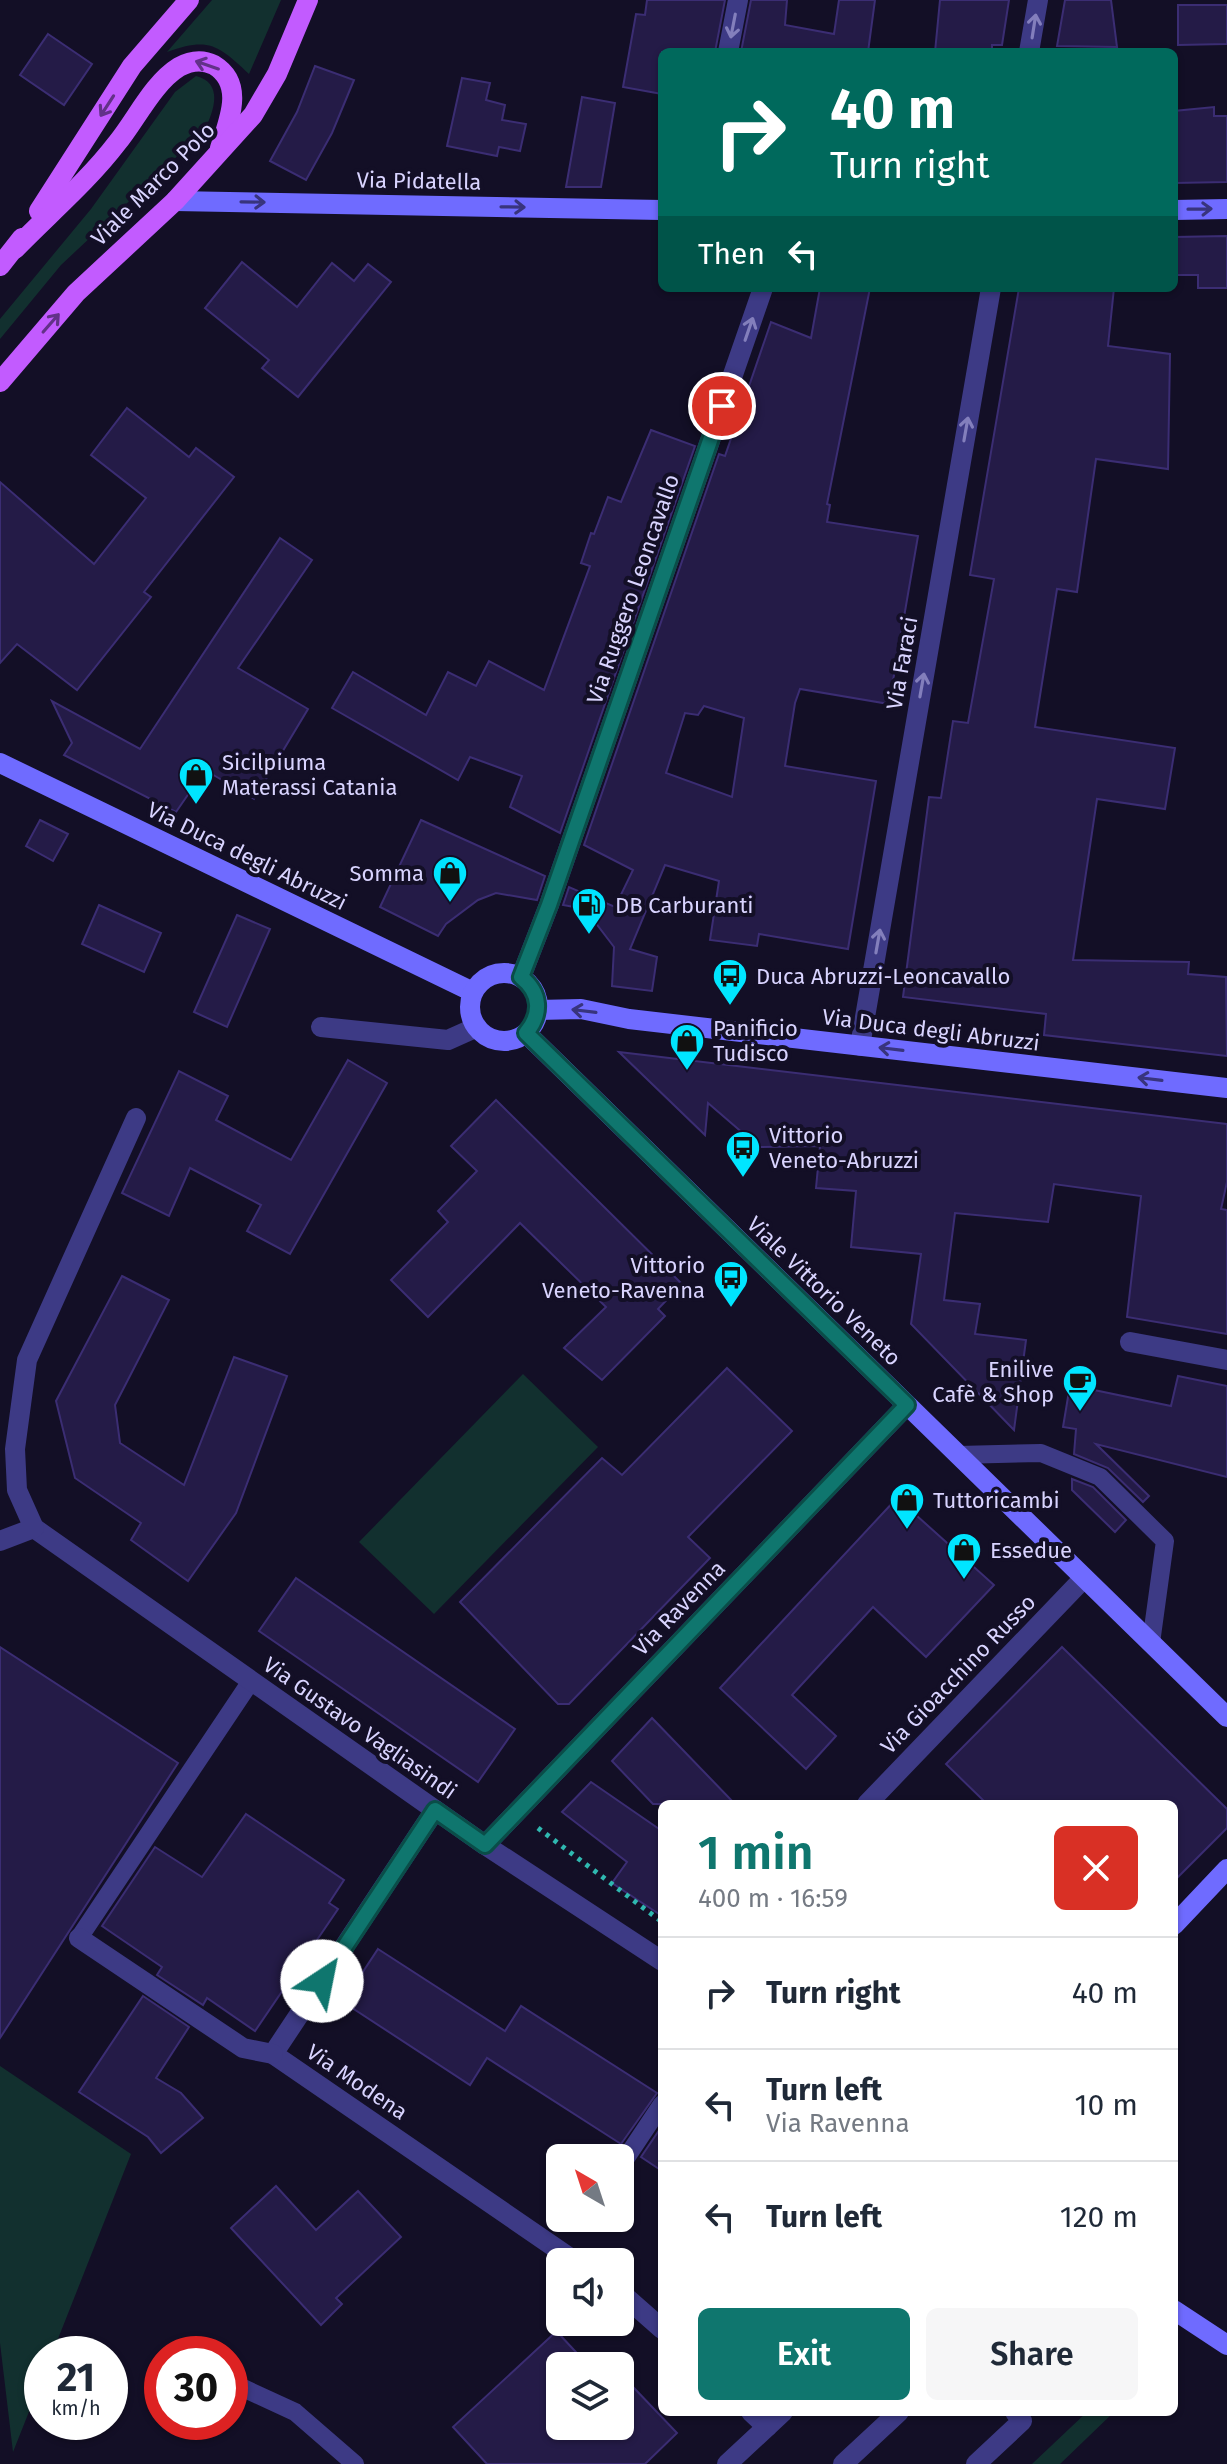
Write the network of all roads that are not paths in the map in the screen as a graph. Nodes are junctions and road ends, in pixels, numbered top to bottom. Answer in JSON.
{"nodes":[{"id":1,"x":189,"y":0,"type":"edge"},
{"id":2,"x":308,"y":0,"type":"edge"},
{"id":3,"x":738,"y":0,"type":"edge"},
{"id":4,"x":1038,"y":0,"type":"edge"},
{"id":5,"x":729,"y":48,"type":"edge"},
{"id":6,"x":1030,"y":48,"type":"edge"},
{"id":7,"x":218,"y":155,"type":"junction"},
{"id":8,"x":175,"y":201,"type":"junction"},
{"id":9,"x":1227,"y":209,"type":"edge"},
{"id":10,"x":658,"y":210,"type":"edge"},
{"id":11,"x":1178,"y":210,"type":"edge"},
{"id":12,"x":15,"y":249,"type":"junction"},
{"id":13,"x":0,"y":266,"type":"edge"},
{"id":14,"x":762,"y":292,"type":"edge"},
{"id":15,"x":990,"y":292,"type":"edge"},
{"id":16,"x":0,"y":382,"type":"edge"},
{"id":17,"x":0,"y":763,"type":"edge"},
{"id":18,"x":521,"y":977,"type":"junction"},
{"id":19,"x":473,"y":992,"type":"junction"},
{"id":20,"x":538,"y":1010,"type":"junction"},
{"id":21,"x":321,"y":1027,"type":"dead end"},
{"id":22,"x":477,"y":1027,"type":"junction"},
{"id":23,"x":526,"y":1033,"type":"junction"},
{"id":24,"x":860,"y":1046,"type":"junction"},
{"id":25,"x":1227,"y":1088,"type":"edge"},
{"id":26,"x":136,"y":1118,"type":"dead end"},
{"id":27,"x":1130,"y":1342,"type":"dead end"},
{"id":28,"x":1227,"y":1360,"type":"edge"},
{"id":29,"x":907,"y":1405,"type":"junction"},
{"id":30,"x":958,"y":1455,"type":"junction"},
{"id":31,"x":34,"y":1528,"type":"junction"},
{"id":32,"x":0,"y":1541,"type":"edge"},
{"id":33,"x":1084,"y":1578,"type":"junction"},
{"id":34,"x":1151,"y":1643,"type":"junction"},
{"id":35,"x":251,"y":1681,"type":"junction"},
{"id":36,"x":1227,"y":1717,"type":"edge"},
{"id":37,"x":871,"y":1800,"type":"edge"},
{"id":38,"x":435,"y":1810,"type":"junction"},
{"id":39,"x":485,"y":1845,"type":"junction"},
{"id":40,"x":1227,"y":1869,"type":"edge"},
{"id":41,"x":1178,"y":1921,"type":"edge"},
{"id":42,"x":79,"y":1938,"type":"joint"},
{"id":43,"x":658,"y":1958,"type":"edge"},
{"id":44,"x":273,"y":2054,"type":"junction"},
{"id":45,"x":658,"y":2110,"type":"edge"},
{"id":46,"x":634,"y":2146,"type":"edge"},
{"id":47,"x":556,"y":2248,"type":"edge"},
{"id":48,"x":634,"y":2304,"type":"edge"},
{"id":49,"x":1178,"y":2313,"type":"edge"},
{"id":50,"x":658,"y":2325,"type":"edge"},
{"id":51,"x":1227,"y":2345,"type":"edge"},
{"id":52,"x":248,"y":2390,"type":"edge"},
{"id":53,"x":755,"y":2416,"type":"edge"},
{"id":54,"x":779,"y":2416,"type":"edge"},
{"id":55,"x":895,"y":2416,"type":"edge"},
{"id":56,"x":1018,"y":2416,"type":"edge"},
{"id":57,"x":767,"y":2427,"type":"junction"},
{"id":58,"x":355,"y":2464,"type":"edge"},
{"id":59,"x":727,"y":2464,"type":"edge"},
{"id":60,"x":843,"y":2464,"type":"edge"},
{"id":61,"x":976,"y":2464,"type":"edge"}],
"edges":[{"from":1,"to":12,"type":"main road","one_way":true},
{"from":2,"to":7,"type":"main road","name":"Viale Marco Polo"},
{"from":3,"to":5,"type":"street","one_way":true},
{"from":6,"to":4,"type":"street","one_way":true},
{"from":7,"to":8,"type":"main road","name":"Viale Marco Polo"},
{"from":7,"to":12,"type":"main road","one_way":true},
{"from":8,"to":10,"type":"main road","name":"Via Pidatella","one_way":true},
{"from":16,"to":8,"type":"main road","name":"Viale Marco Polo","one_way":true},
{"from":11,"to":9,"type":"main road","one_way":true},
{"from":12,"to":13,"type":"main road"},
{"from":18,"to":14,"type":"street","name":"Via Ruggero Leoncavallo","one_way":true},
{"from":24,"to":15,"type":"street","name":"Via Faraci","one_way":true},
{"from":17,"to":19,"type":"main road","name":"Via Duca degli Abruzzi"},
{"from":18,"to":19,"type":"main road"},
{"from":18,"to":20,"type":"main road"},
{"from":19,"to":22,"type":"main road"},
{"from":20,"to":23,"type":"main road"},
{"from":24,"to":20,"type":"main road","name":"Via Duca degli Abruzzi","one_way":true},
{"from":21,"to":22,"type":"street"},
{"from":22,"to":23,"type":"main road"},
{"from":23,"to":29,"type":"main road","name":"Viale Vittorio Veneto"},
{"from":25,"to":24,"type":"main road","name":"Via Duca degli Abruzzi","one_way":true},
{"from":26,"to":31,"type":"street"},
{"from":27,"to":28,"type":"street"},
{"from":29,"to":30,"type":"main road","name":"Viale Vittorio Veneto"},
{"from":29,"to":39,"type":"street","name":"Via Ravenna"},
{"from":30,"to":33,"type":"main road","name":"Viale Vittorio Veneto"},
{"from":30,"to":34,"type":"lane"},
{"from":31,"to":32,"type":"street"},
{"from":31,"to":35,"type":"street","name":"Via Gustavo Vagliasindi"},
{"from":33,"to":34,"type":"main road","name":"Viale Vittorio Veneto"},
{"from":33,"to":37,"type":"street","name":"Via Gioacchino Russo"},
{"from":34,"to":36,"type":"main road","name":"Viale Vittorio Veneto"},
{"from":35,"to":38,"type":"street","name":"Via Gustavo Vagliasindi"},
{"from":35,"to":42,"type":"lane"},
{"from":38,"to":39,"type":"street","name":"Via Gustavo Vagliasindi"},
{"from":38,"to":44,"type":"street","name":"Via Modena"},
{"from":39,"to":43,"type":"street","name":"Via Gustavo Vagliasindi"},
{"from":40,"to":41,"type":"main road"},
{"from":42,"to":44,"type":"street"},
{"from":44,"to":47,"type":"street","name":"Via Modena"},
{"from":45,"to":46,"type":"lane"},
{"from":48,"to":50,"type":"street"},
{"from":49,"to":51,"type":"main road"},
{"from":52,"to":58,"type":"lane"},
{"from":53,"to":57,"type":"street"},
{"from":54,"to":57,"type":"street"},
{"from":55,"to":60,"type":"street"},
{"from":56,"to":61,"type":"street"},
{"from":57,"to":59,"type":"street"}]}
